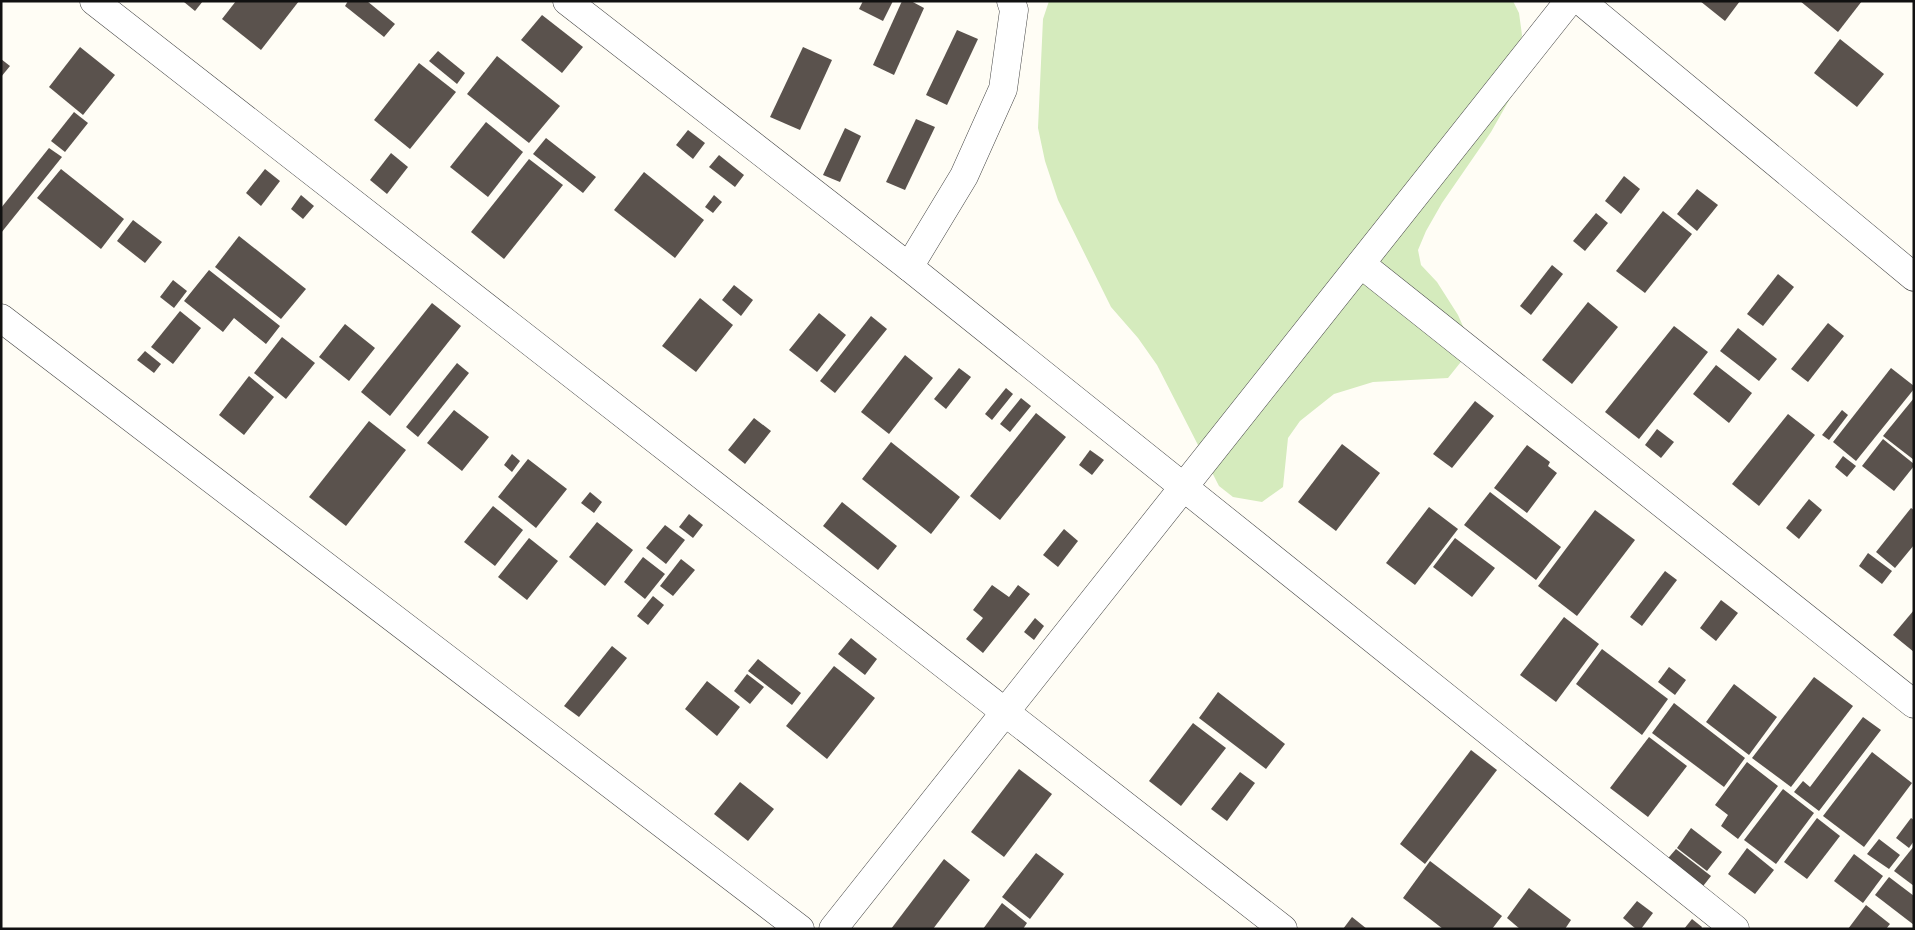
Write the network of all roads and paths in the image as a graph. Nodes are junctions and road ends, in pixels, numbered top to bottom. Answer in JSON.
{"nodes":[{"id":1,"x":94,"y":1,"type":"edge"},
{"id":2,"x":567,"y":1,"type":"edge"},
{"id":3,"x":1012,"y":1,"type":"edge"},
{"id":4,"x":1569,"y":1,"type":"edge"},
{"id":5,"x":1581,"y":1,"type":"edge"},
{"id":6,"x":1360,"y":264,"type":"junction"},
{"id":7,"x":909,"y":267,"type":"junction"},
{"id":8,"x":1914,"y":277,"type":"edge"},
{"id":9,"x":1,"y":318,"type":"edge"},
{"id":10,"x":1183,"y":487,"type":"junction"},
{"id":11,"x":1914,"y":704,"type":"edge"},
{"id":12,"x":1004,"y":712,"type":"junction"},
{"id":13,"x":800,"y":929,"type":"edge"},
{"id":14,"x":832,"y":929,"type":"edge"},
{"id":15,"x":1283,"y":929,"type":"edge"},
{"id":16,"x":1735,"y":929,"type":"edge"}],
"edges":[{"from":1,"to":12,"type":"street"},
{"from":2,"to":7,"type":"street"},
{"from":3,"to":7,"type":"street"},
{"from":4,"to":6,"type":"street"},
{"from":5,"to":8,"type":"street"},
{"from":6,"to":10,"type":"street"},
{"from":6,"to":11,"type":"street"},
{"from":7,"to":10,"type":"street"},
{"from":9,"to":13,"type":"street"},
{"from":10,"to":12,"type":"street"},
{"from":10,"to":16,"type":"street"},
{"from":12,"to":14,"type":"street"},
{"from":12,"to":15,"type":"street"}]}
